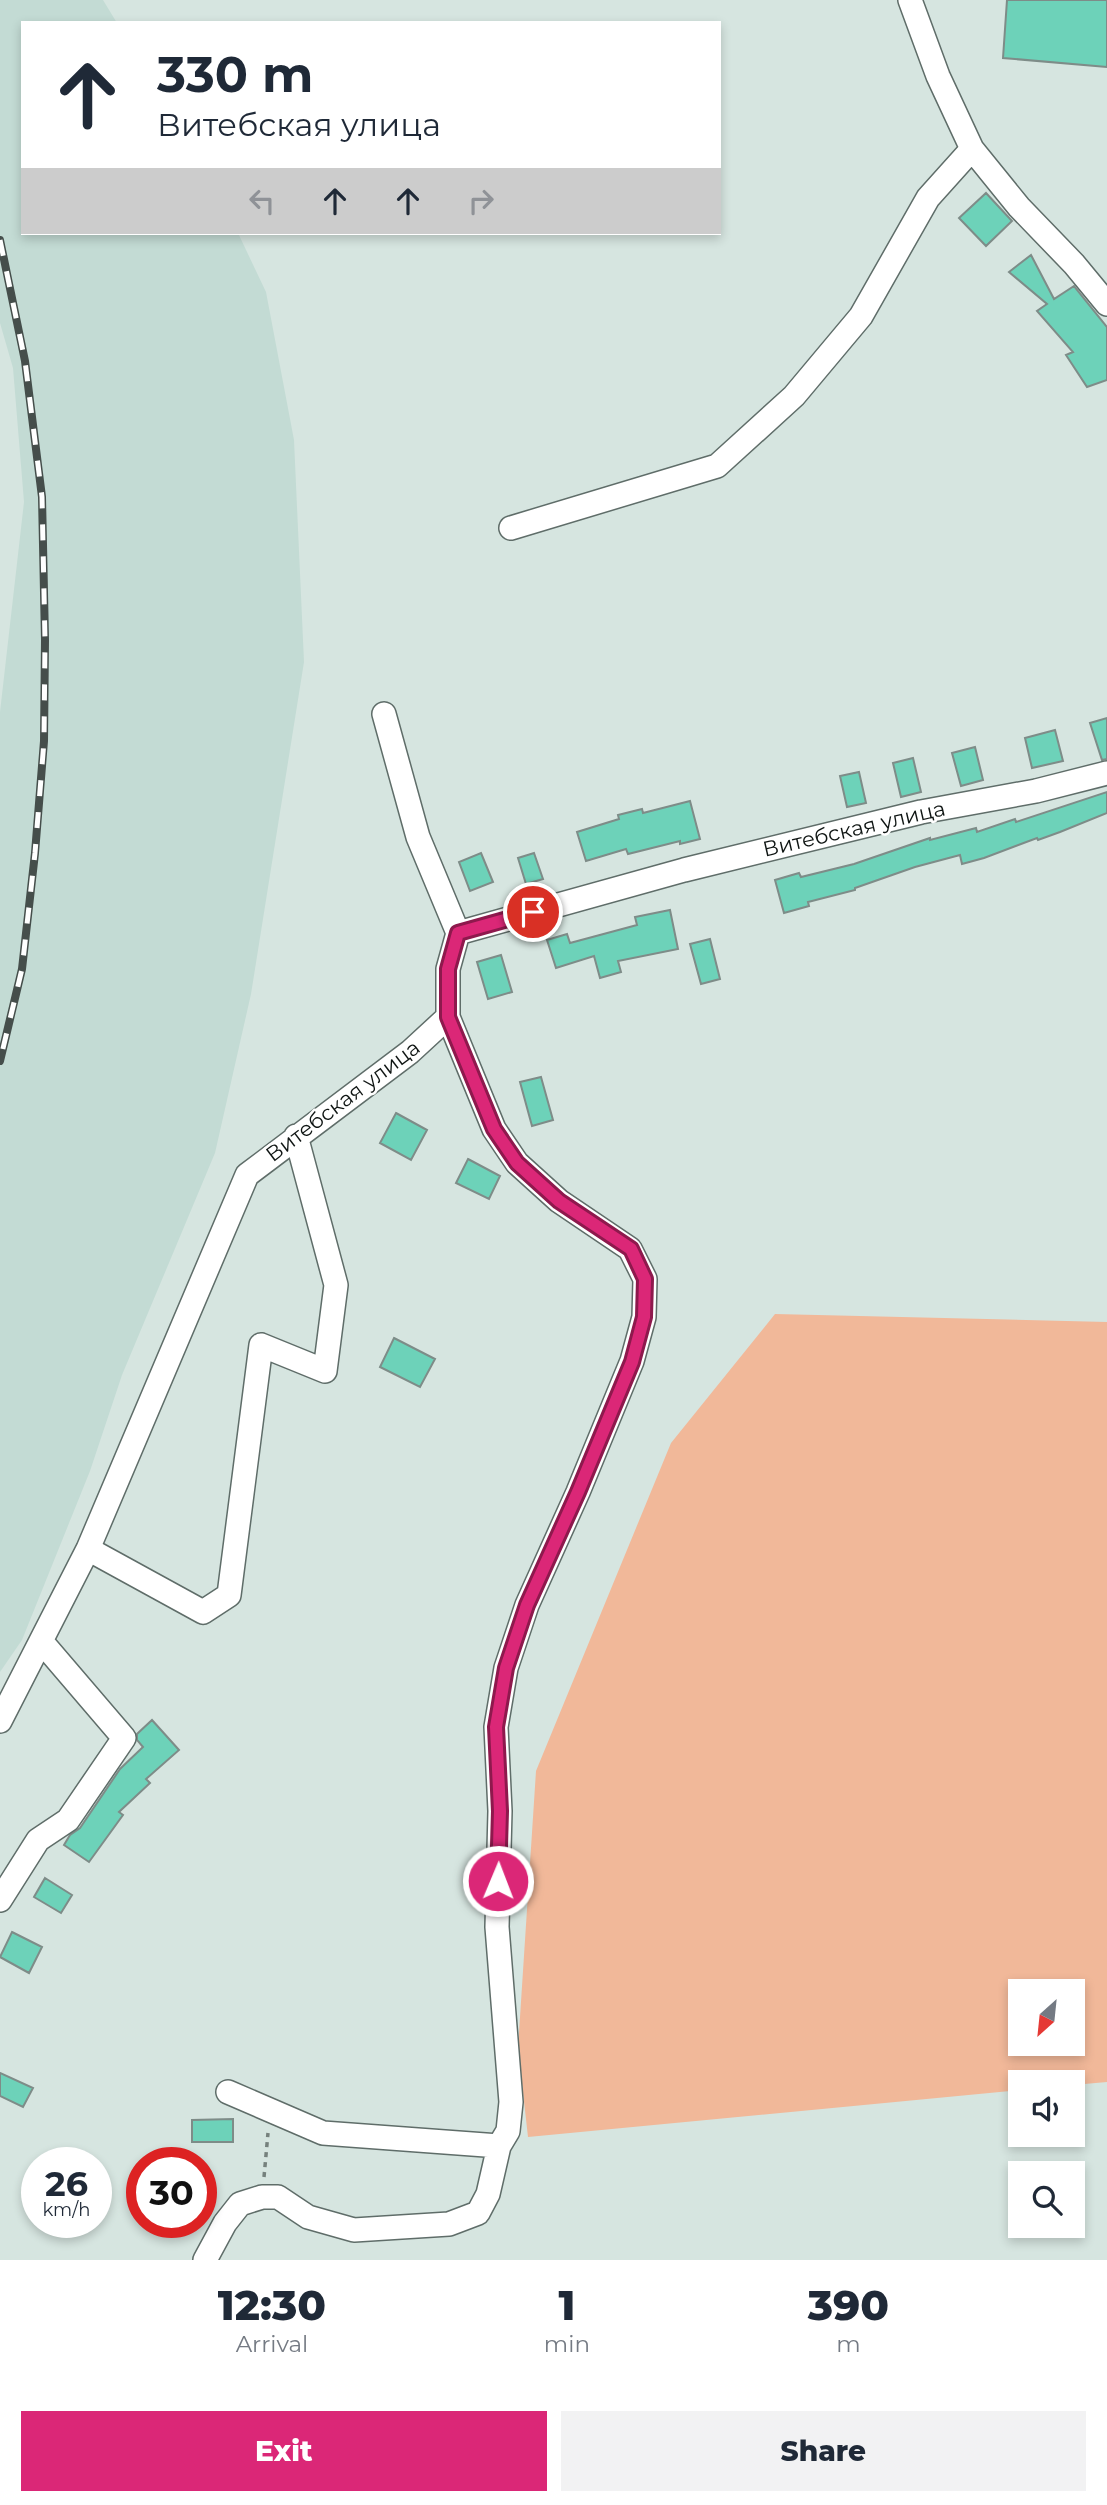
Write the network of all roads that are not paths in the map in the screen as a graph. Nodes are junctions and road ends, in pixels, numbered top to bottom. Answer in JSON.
{"nodes":[{"id":1,"x":910,"y":0,"type":"edge"},
{"id":2,"x":972,"y":149,"type":"junction"},
{"id":3,"x":1107,"y":304,"type":"edge"},
{"id":4,"x":511,"y":528,"type":"dead end"},
{"id":5,"x":384,"y":714,"type":"dead end"},
{"id":6,"x":1107,"y":773,"type":"edge"},
{"id":7,"x":458,"y":933,"type":"junction"},
{"id":8,"x":448,"y":1017,"type":"junction"},
{"id":9,"x":296,"y":1136,"type":"junction"},
{"id":10,"x":88,"y":1549,"type":"junction"},
{"id":11,"x":41,"y":1641,"type":"junction"},
{"id":12,"x":0,"y":1721,"type":"edge"},
{"id":13,"x":0,"y":1900,"type":"edge"},
{"id":14,"x":228,"y":2092,"type":"dead end"},
{"id":15,"x":499,"y":2146,"type":"junction"},
{"id":16,"x":205,"y":2260,"type":"edge"}],
"edges":[{"from":1,"to":2,"type":"street"},
{"from":2,"to":3,"type":"street"},
{"from":2,"to":4,"type":"street"},
{"from":5,"to":7,"type":"street"},
{"from":6,"to":7,"type":"street","name":"Витебская улица"},
{"from":7,"to":8,"type":"street"},
{"from":8,"to":9,"type":"street","name":"Витебская улица"},
{"from":8,"to":15,"type":"street"},
{"from":9,"to":10,"type":"street","name":"Витебская улица"},
{"from":9,"to":10,"type":"street"},
{"from":10,"to":11,"type":"street","name":"Витебская улица"},
{"from":11,"to":12,"type":"street","name":"Витебская улица"},
{"from":11,"to":13,"type":"street"},
{"from":14,"to":15,"type":"street"},
{"from":15,"to":16,"type":"street"}]}
